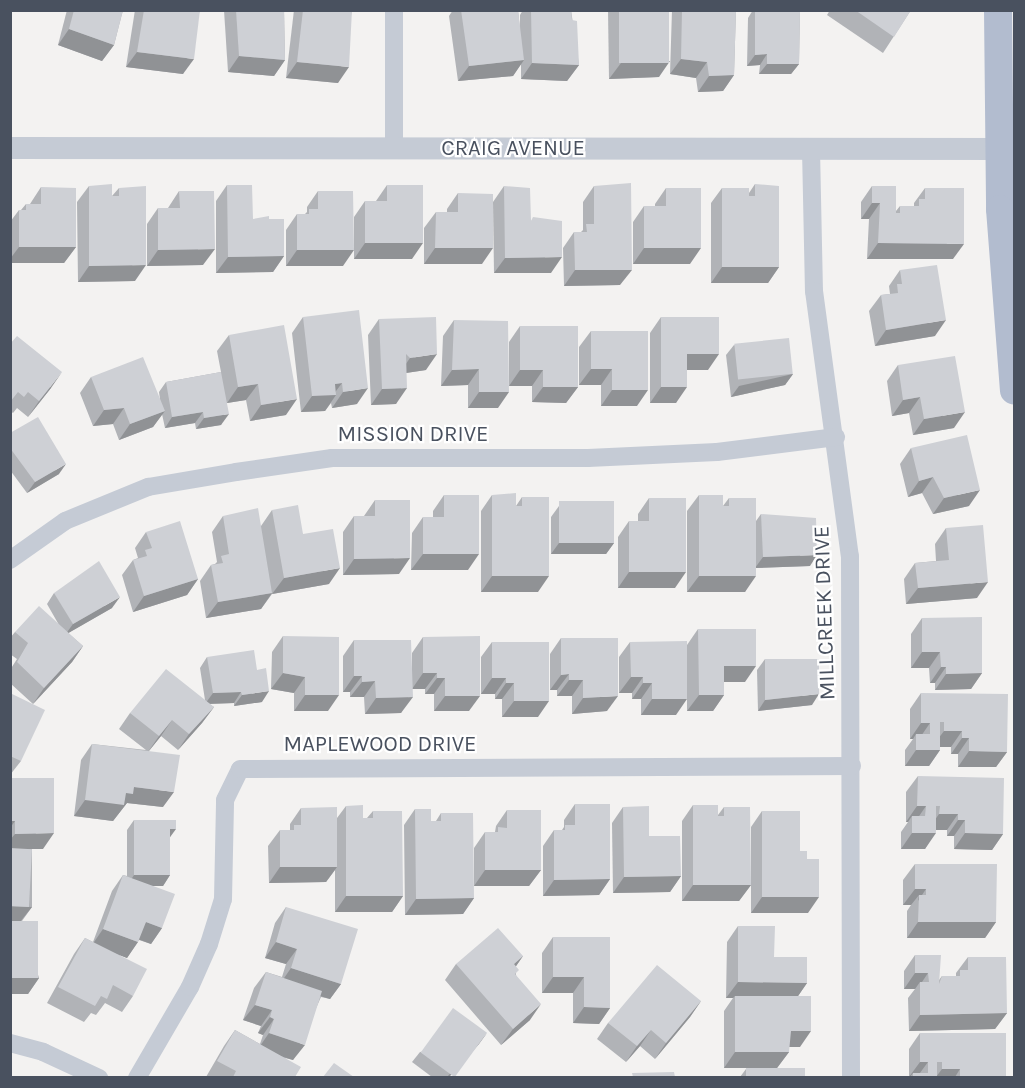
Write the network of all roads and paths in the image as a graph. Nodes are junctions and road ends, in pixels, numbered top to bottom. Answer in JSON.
{"nodes":[{"id":1,"x":394,"y":10,"type":"edge"},
{"id":2,"x":999,"y":10,"type":"edge"},
{"id":3,"x":10,"y":148,"type":"edge"},
{"id":4,"x":394,"y":149,"type":"junction"},
{"id":5,"x":811,"y":149,"type":"junction"},
{"id":6,"x":1007,"y":149,"type":"edge"},
{"id":7,"x":1014,"y":390,"type":"edge"},
{"id":8,"x":836,"y":437,"type":"junction"},
{"id":9,"x":11,"y":560,"type":"edge"},
{"id":10,"x":852,"y":766,"type":"junction"},
{"id":11,"x":10,"y":1043,"type":"edge"},
{"id":12,"x":99,"y":1077,"type":"edge"},
{"id":13,"x":137,"y":1077,"type":"edge"},
{"id":14,"x":851,"y":1077,"type":"edge"}],
"edges":[{"from":1,"to":4,"type":"street"},
{"from":2,"to":6,"type":"main road"},
{"from":3,"to":4,"type":"street","name":"CRAIG AVENUE"},
{"from":4,"to":5,"type":"street","name":"CRAIG AVENUE"},
{"from":5,"to":6,"type":"street","name":"CRAIG AVENUE"},
{"from":5,"to":8,"type":"street","name":"MILLCREEK DRIVE"},
{"from":6,"to":7,"type":"main road"},
{"from":8,"to":9,"type":"street","name":"MISSION DRIVE"},
{"from":8,"to":10,"type":"street","name":"MILLCREEK DRIVE"},
{"from":10,"to":13,"type":"street","name":"MAPLEWOOD DRIVE"},
{"from":10,"to":14,"type":"street","name":"MILLCREEK DRIVE"},
{"from":11,"to":12,"type":"street"}]}
